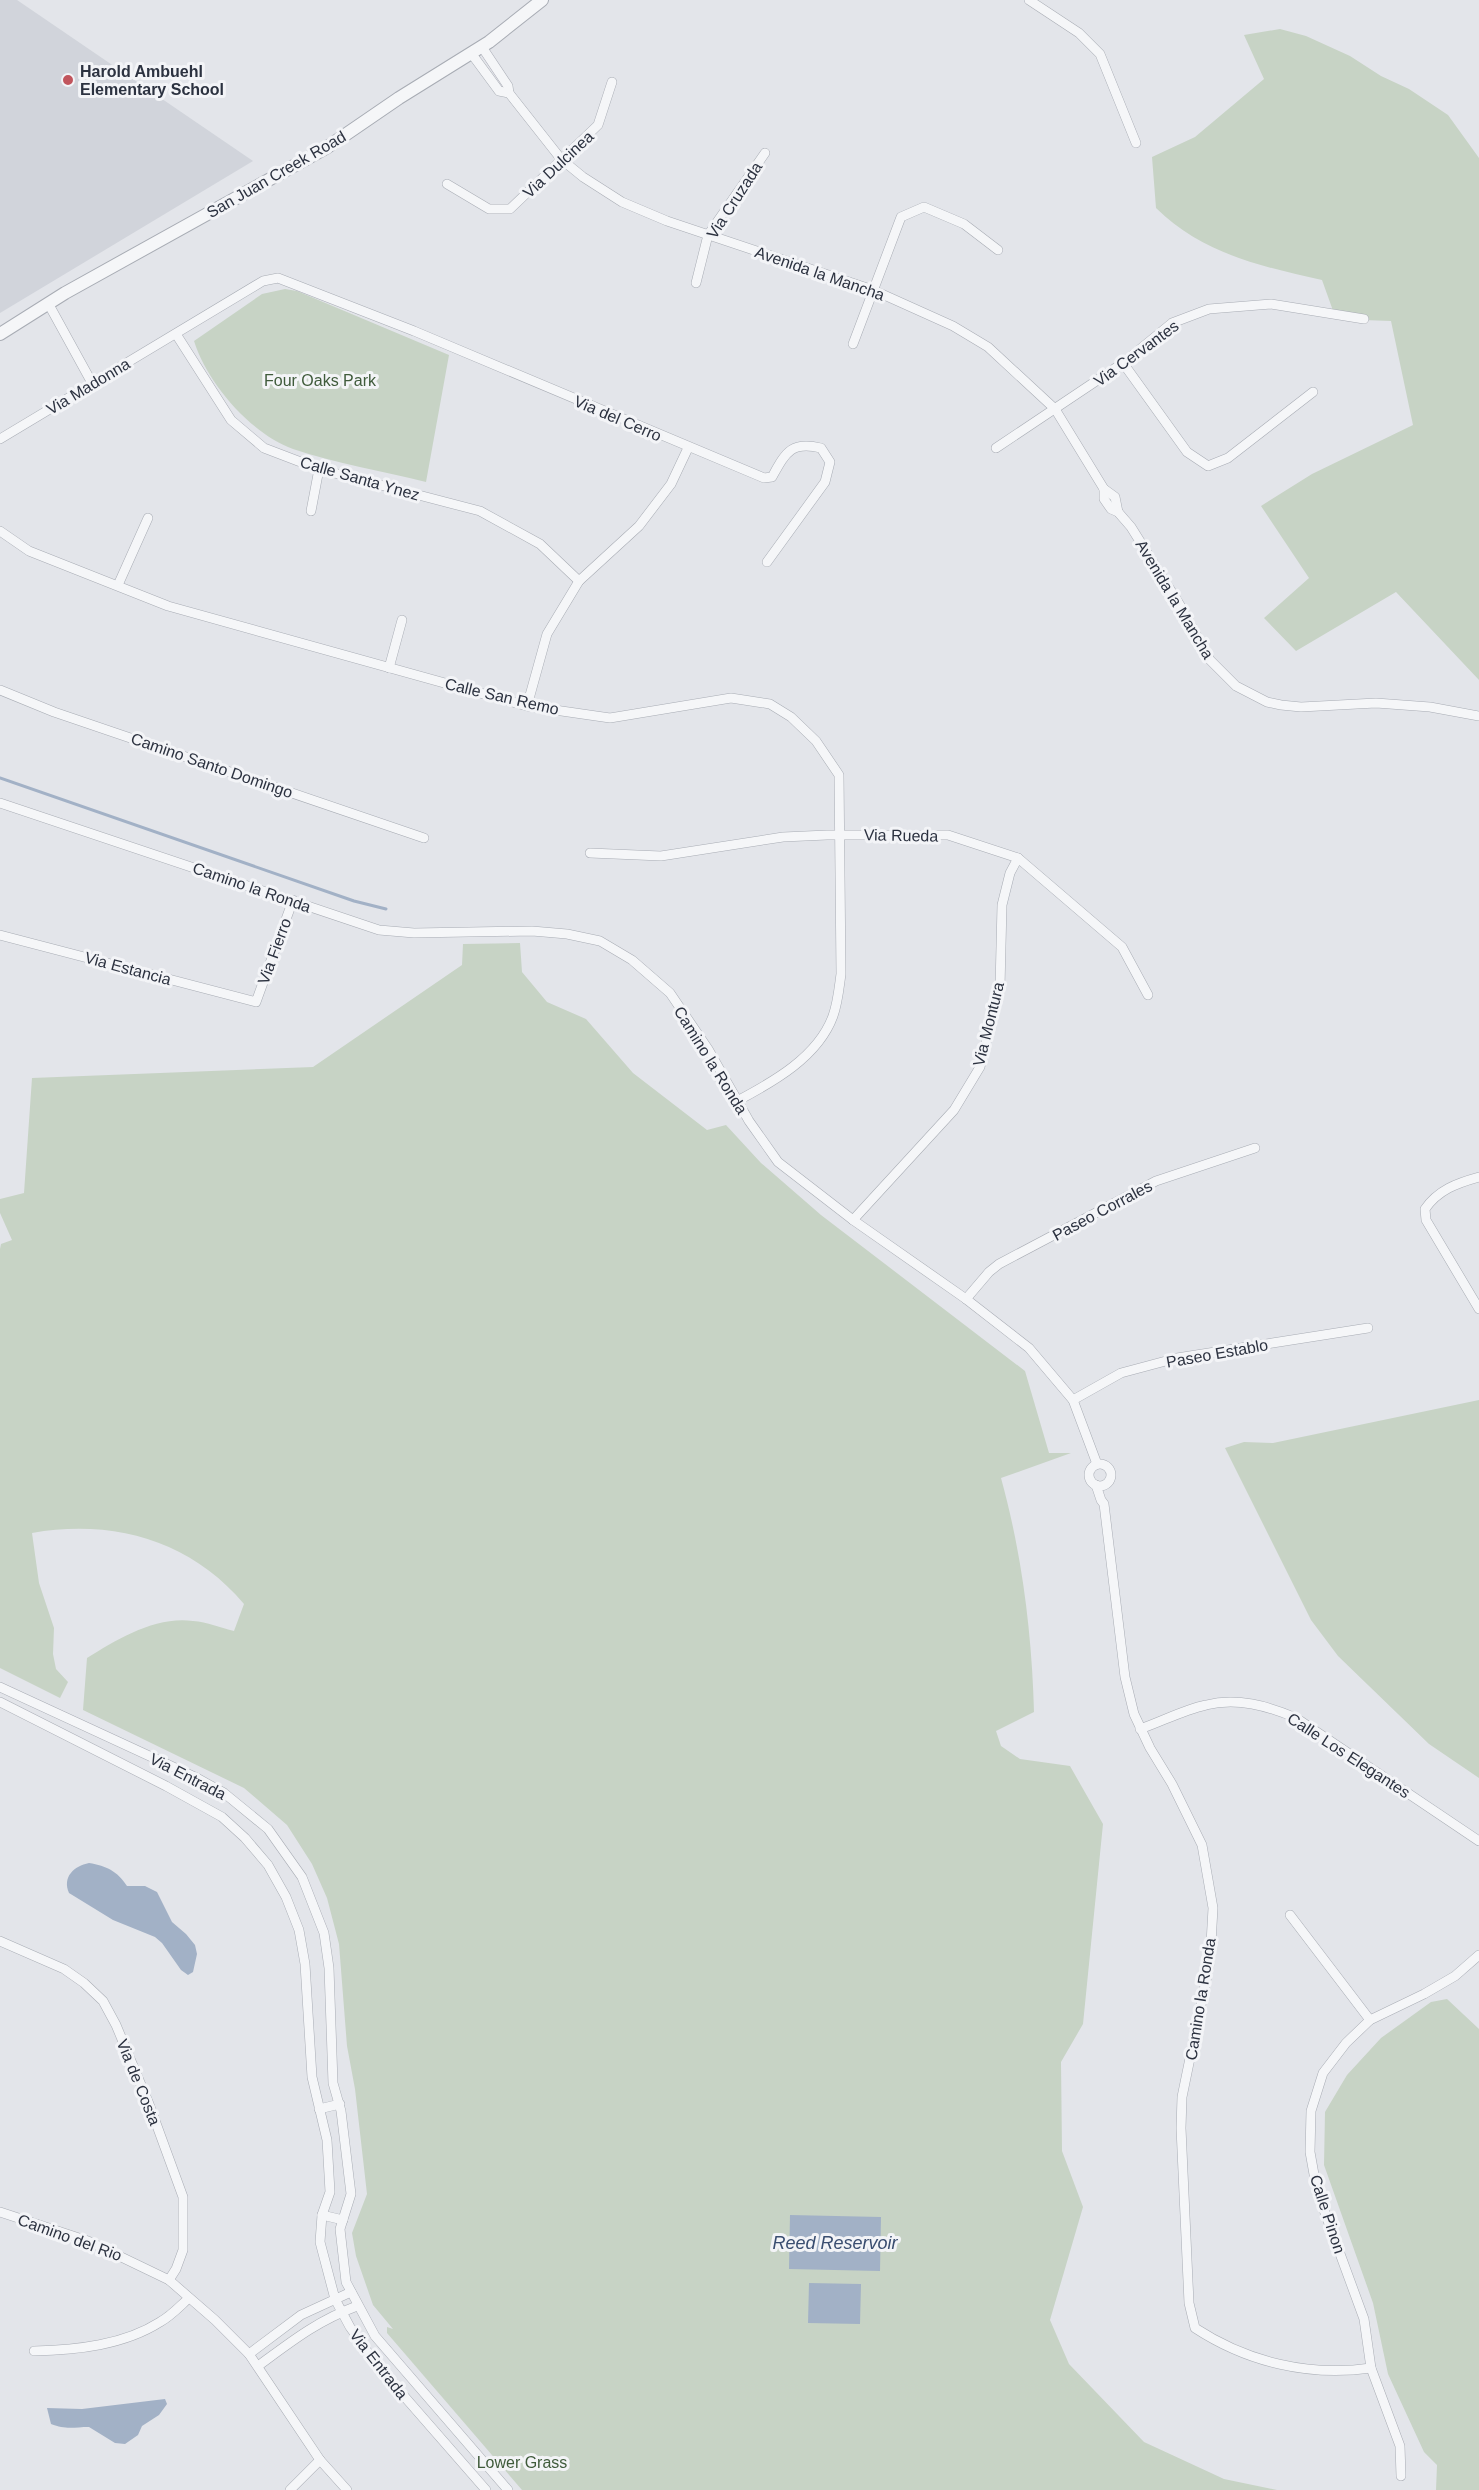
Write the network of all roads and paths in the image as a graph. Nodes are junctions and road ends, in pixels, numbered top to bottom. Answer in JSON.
{"nodes":[{"id":1,"x":542,"y":0,"type":"edge"},
{"id":2,"x":1029,"y":0,"type":"edge"},
{"id":3,"x":476,"y":50,"type":"junction"},
{"id":4,"x":612,"y":82,"type":"dead end"},
{"id":5,"x":1136,"y":143,"type":"dead end"},
{"id":6,"x":765,"y":153,"type":"dead end"},
{"id":7,"x":561,"y":159,"type":"junction"},
{"id":8,"x":447,"y":184,"type":"dead end"},
{"id":9,"x":708,"y":235,"type":"junction"},
{"id":10,"x":998,"y":250,"type":"dead end"},
{"id":11,"x":278,"y":278,"type":"joint"},
{"id":12,"x":696,"y":284,"type":"dead end"},
{"id":13,"x":873,"y":290,"type":"junction"},
{"id":14,"x":48,"y":303,"type":"junction"},
{"id":15,"x":1364,"y":319,"type":"dead end"},
{"id":16,"x":176,"y":333,"type":"junction"},
{"id":17,"x":0,"y":334,"type":"edge"},
{"id":18,"x":854,"y":344,"type":"dead end"},
{"id":19,"x":1123,"y":363,"type":"junction"},
{"id":20,"x":92,"y":383,"type":"junction"},
{"id":21,"x":1313,"y":392,"type":"dead end"},
{"id":22,"x":1055,"y":410,"type":"junction"},
{"id":23,"x":0,"y":439,"type":"edge"},
{"id":24,"x":688,"y":448,"type":"junction"},
{"id":25,"x":996,"y":448,"type":"dead end"},
{"id":26,"x":319,"y":469,"type":"junction"},
{"id":27,"x":311,"y":511,"type":"dead end"},
{"id":28,"x":148,"y":518,"type":"dead end"},
{"id":29,"x":0,"y":531,"type":"edge"},
{"id":30,"x":767,"y":562,"type":"dead end"},
{"id":31,"x":579,"y":581,"type":"junction"},
{"id":32,"x":118,"y":585,"type":"junction"},
{"id":33,"x":402,"y":620,"type":"dead end"},
{"id":34,"x":389,"y":668,"type":"junction"},
{"id":35,"x":0,"y":690,"type":"edge"},
{"id":36,"x":527,"y":706,"type":"junction"},
{"id":37,"x":1479,"y":716,"type":"edge"},
{"id":38,"x":0,"y":803,"type":"edge"},
{"id":39,"x":840,"y":835,"type":"junction"},
{"id":40,"x":424,"y":838,"type":"dead end"},
{"id":41,"x":590,"y":853,"type":"dead end"},
{"id":42,"x":1018,"y":858,"type":"junction"},
{"id":43,"x":293,"y":900,"type":"junction"},
{"id":44,"x":0,"y":935,"type":"edge"},
{"id":45,"x":1148,"y":995,"type":"dead end"},
{"id":46,"x":256,"y":1002,"type":"joint"},
{"id":47,"x":737,"y":1101,"type":"junction"},
{"id":48,"x":1255,"y":1148,"type":"dead end"},
{"id":49,"x":1479,"y":1177,"type":"edge"},
{"id":50,"x":853,"y":1220,"type":"junction"},
{"id":51,"x":966,"y":1299,"type":"junction"},
{"id":52,"x":1479,"y":1309,"type":"edge"},
{"id":53,"x":1368,"y":1328,"type":"dead end"},
{"id":54,"x":1074,"y":1400,"type":"junction"},
{"id":55,"x":1097,"y":1464,"type":"junction"},
{"id":56,"x":1108,"y":1482,"type":"junction"},
{"id":57,"x":1096,"y":1485,"type":"junction"},
{"id":58,"x":1104,"y":1504,"type":"junction"},
{"id":59,"x":0,"y":1687,"type":"edge"},
{"id":60,"x":0,"y":1702,"type":"edge"},
{"id":61,"x":65,"y":1718,"type":"junction"},
{"id":62,"x":1140,"y":1729,"type":"junction"},
{"id":63,"x":58,"y":1731,"type":"junction"},
{"id":64,"x":1479,"y":1841,"type":"edge"},
{"id":65,"x":1290,"y":1915,"type":"dead end"},
{"id":66,"x":0,"y":1941,"type":"edge"},
{"id":67,"x":1479,"y":1955,"type":"edge"},
{"id":68,"x":1370,"y":2020,"type":"junction"},
{"id":69,"x":340,"y":2104,"type":"junction"},
{"id":70,"x":319,"y":2109,"type":"junction"},
{"id":71,"x":0,"y":2212,"type":"edge"},
{"id":72,"x":322,"y":2215,"type":"junction"},
{"id":73,"x":343,"y":2220,"type":"junction"},
{"id":74,"x":169,"y":2280,"type":"junction"},
{"id":75,"x":351,"y":2292,"type":"junction"},
{"id":76,"x":189,"y":2298,"type":"junction"},
{"id":77,"x":335,"y":2299,"type":"junction"},
{"id":78,"x":357,"y":2306,"type":"junction"},
{"id":79,"x":342,"y":2312,"type":"junction"},
{"id":80,"x":34,"y":2351,"type":"dead end"},
{"id":81,"x":249,"y":2354,"type":"junction"},
{"id":82,"x":258,"y":2366,"type":"junction"},
{"id":83,"x":1371,"y":2368,"type":"junction"},
{"id":84,"x":320,"y":2460,"type":"junction"},
{"id":85,"x":1401,"y":2476,"type":"dead end"},
{"id":86,"x":290,"y":2490,"type":"edge"},
{"id":87,"x":347,"y":2490,"type":"edge"},
{"id":88,"x":486,"y":2490,"type":"edge"},
{"id":89,"x":508,"y":2490,"type":"edge"}],
"edges":[{"from":1,"to":3,"type":"street","name":"San Juan Creek Road"},
{"from":2,"to":5,"type":"street"},
{"from":3,"to":7,"type":"street","name":"Avenida la Mancha"},
{"from":3,"to":14,"type":"street","name":"San Juan Creek Road"},
{"from":4,"to":7,"type":"street","name":"Via Dulcinea"},
{"from":6,"to":9,"type":"street","name":"Via Cruzada"},
{"from":7,"to":8,"type":"street","name":"Via Dulcinea"},
{"from":7,"to":9,"type":"street","name":"Avenida la Mancha"},
{"from":9,"to":12,"type":"street","name":"Via Cruzada"},
{"from":9,"to":13,"type":"street","name":"Avenida la Mancha"},
{"from":10,"to":13,"type":"street"},
{"from":11,"to":16,"type":"street","name":"Via Madonna"},
{"from":11,"to":24,"type":"street","name":"Via del Cerro"},
{"from":13,"to":18,"type":"street"},
{"from":13,"to":22,"type":"street","name":"Avenida la Mancha"},
{"from":14,"to":17,"type":"street","name":"San Juan Creek Road"},
{"from":14,"to":20,"type":"street"},
{"from":15,"to":19,"type":"street","name":"Via Cervantes"},
{"from":16,"to":20,"type":"street","name":"Via Madonna"},
{"from":16,"to":26,"type":"street","name":"Calle Santa Ynez"},
{"from":19,"to":21,"type":"street"},
{"from":19,"to":22,"type":"street","name":"Via Cervantes"},
{"from":20,"to":23,"type":"street","name":"Via Madonna"},
{"from":22,"to":25,"type":"street","name":"Via Cervantes"},
{"from":22,"to":37,"type":"street","name":"Avenida la Mancha"},
{"from":24,"to":30,"type":"street","name":"Via del Cerro"},
{"from":24,"to":31,"type":"street"},
{"from":26,"to":27,"type":"street"},
{"from":26,"to":31,"type":"street","name":"Calle Santa Ynez"},
{"from":28,"to":32,"type":"street"},
{"from":29,"to":32,"type":"street","name":"Calle San Remo"},
{"from":31,"to":36,"type":"street"},
{"from":32,"to":34,"type":"street","name":"Calle San Remo"},
{"from":33,"to":34,"type":"street"},
{"from":34,"to":36,"type":"street","name":"Calle San Remo"},
{"from":35,"to":40,"type":"street","name":"Camino Santo Domingo"},
{"from":36,"to":39,"type":"street","name":"Calle San Remo"},
{"from":38,"to":43,"type":"street","name":"Camino la Ronda"},
{"from":39,"to":41,"type":"street","name":"Via Rueda"},
{"from":39,"to":42,"type":"street","name":"Via Rueda"},
{"from":39,"to":47,"type":"street","name":"Calle San Remo"},
{"from":42,"to":45,"type":"street","name":"Via Rueda"},
{"from":42,"to":50,"type":"street","name":"Via Montura"},
{"from":43,"to":46,"type":"street","name":"Via Fierro"},
{"from":43,"to":47,"type":"street","name":"Camino la Ronda"},
{"from":44,"to":46,"type":"street","name":"Via Estancia"},
{"from":47,"to":50,"type":"street","name":"Camino la Ronda"},
{"from":48,"to":51,"type":"street","name":"Paseo Corrales"},
{"from":49,"to":52,"type":"street"},
{"from":50,"to":51,"type":"street","name":"Camino la Ronda"},
{"from":51,"to":54,"type":"street","name":"Camino la Ronda"},
{"from":53,"to":54,"type":"street","name":"Paseo Establo"},
{"from":54,"to":55,"type":"street","name":"Camino la Ronda"},
{"from":55,"to":56,"type":"street","name":"Camino la Ronda"},
{"from":55,"to":57,"type":"street","name":"Camino la Ronda"},
{"from":56,"to":57,"type":"street"},
{"from":56,"to":58,"type":"street","name":"Camino la Ronda"},
{"from":57,"to":58,"type":"street","name":"Camino la Ronda"},
{"from":58,"to":62,"type":"street","name":"Camino la Ronda"},
{"from":59,"to":61,"type":"street","name":"Via Entrada"},
{"from":60,"to":63,"type":"street","name":"Via Entrada"},
{"from":61,"to":63,"type":"street"},
{"from":61,"to":69,"type":"street","name":"Via Entrada"},
{"from":62,"to":64,"type":"street","name":"Calle Los Elegantes"},
{"from":62,"to":83,"type":"street","name":"Camino la Ronda"},
{"from":63,"to":70,"type":"street","name":"Via Entrada"},
{"from":65,"to":68,"type":"street"},
{"from":66,"to":74,"type":"street","name":"Via de Costa"},
{"from":67,"to":68,"type":"street","name":"Calle Pinon"},
{"from":68,"to":83,"type":"street","name":"Calle Pinon"},
{"from":69,"to":70,"type":"street"},
{"from":69,"to":73,"type":"street","name":"Via Entrada"},
{"from":70,"to":72,"type":"street","name":"Via Entrada"},
{"from":71,"to":74,"type":"street","name":"Camino del Rio"},
{"from":72,"to":73,"type":"street"},
{"from":72,"to":77,"type":"street","name":"Via Entrada"},
{"from":73,"to":75,"type":"street","name":"Via Entrada"},
{"from":74,"to":76,"type":"street","name":"Camino del Rio"},
{"from":75,"to":77,"type":"street"},
{"from":75,"to":78,"type":"street","name":"Via Entrada"},
{"from":76,"to":80,"type":"street"},
{"from":76,"to":81,"type":"street","name":"Camino del Rio"},
{"from":77,"to":79,"type":"street","name":"Via Entrada"},
{"from":77,"to":81,"type":"street"},
{"from":78,"to":79,"type":"street"},
{"from":78,"to":89,"type":"street","name":"Via Entrada"},
{"from":79,"to":82,"type":"street"},
{"from":79,"to":88,"type":"street","name":"Via Entrada"},
{"from":81,"to":82,"type":"street","name":"Camino del Rio"},
{"from":82,"to":84,"type":"street","name":"Camino del Rio"},
{"from":83,"to":85,"type":"street","name":"Calle Pinon"},
{"from":84,"to":86,"type":"street"},
{"from":84,"to":87,"type":"street","name":"Camino del Rio"}]}
